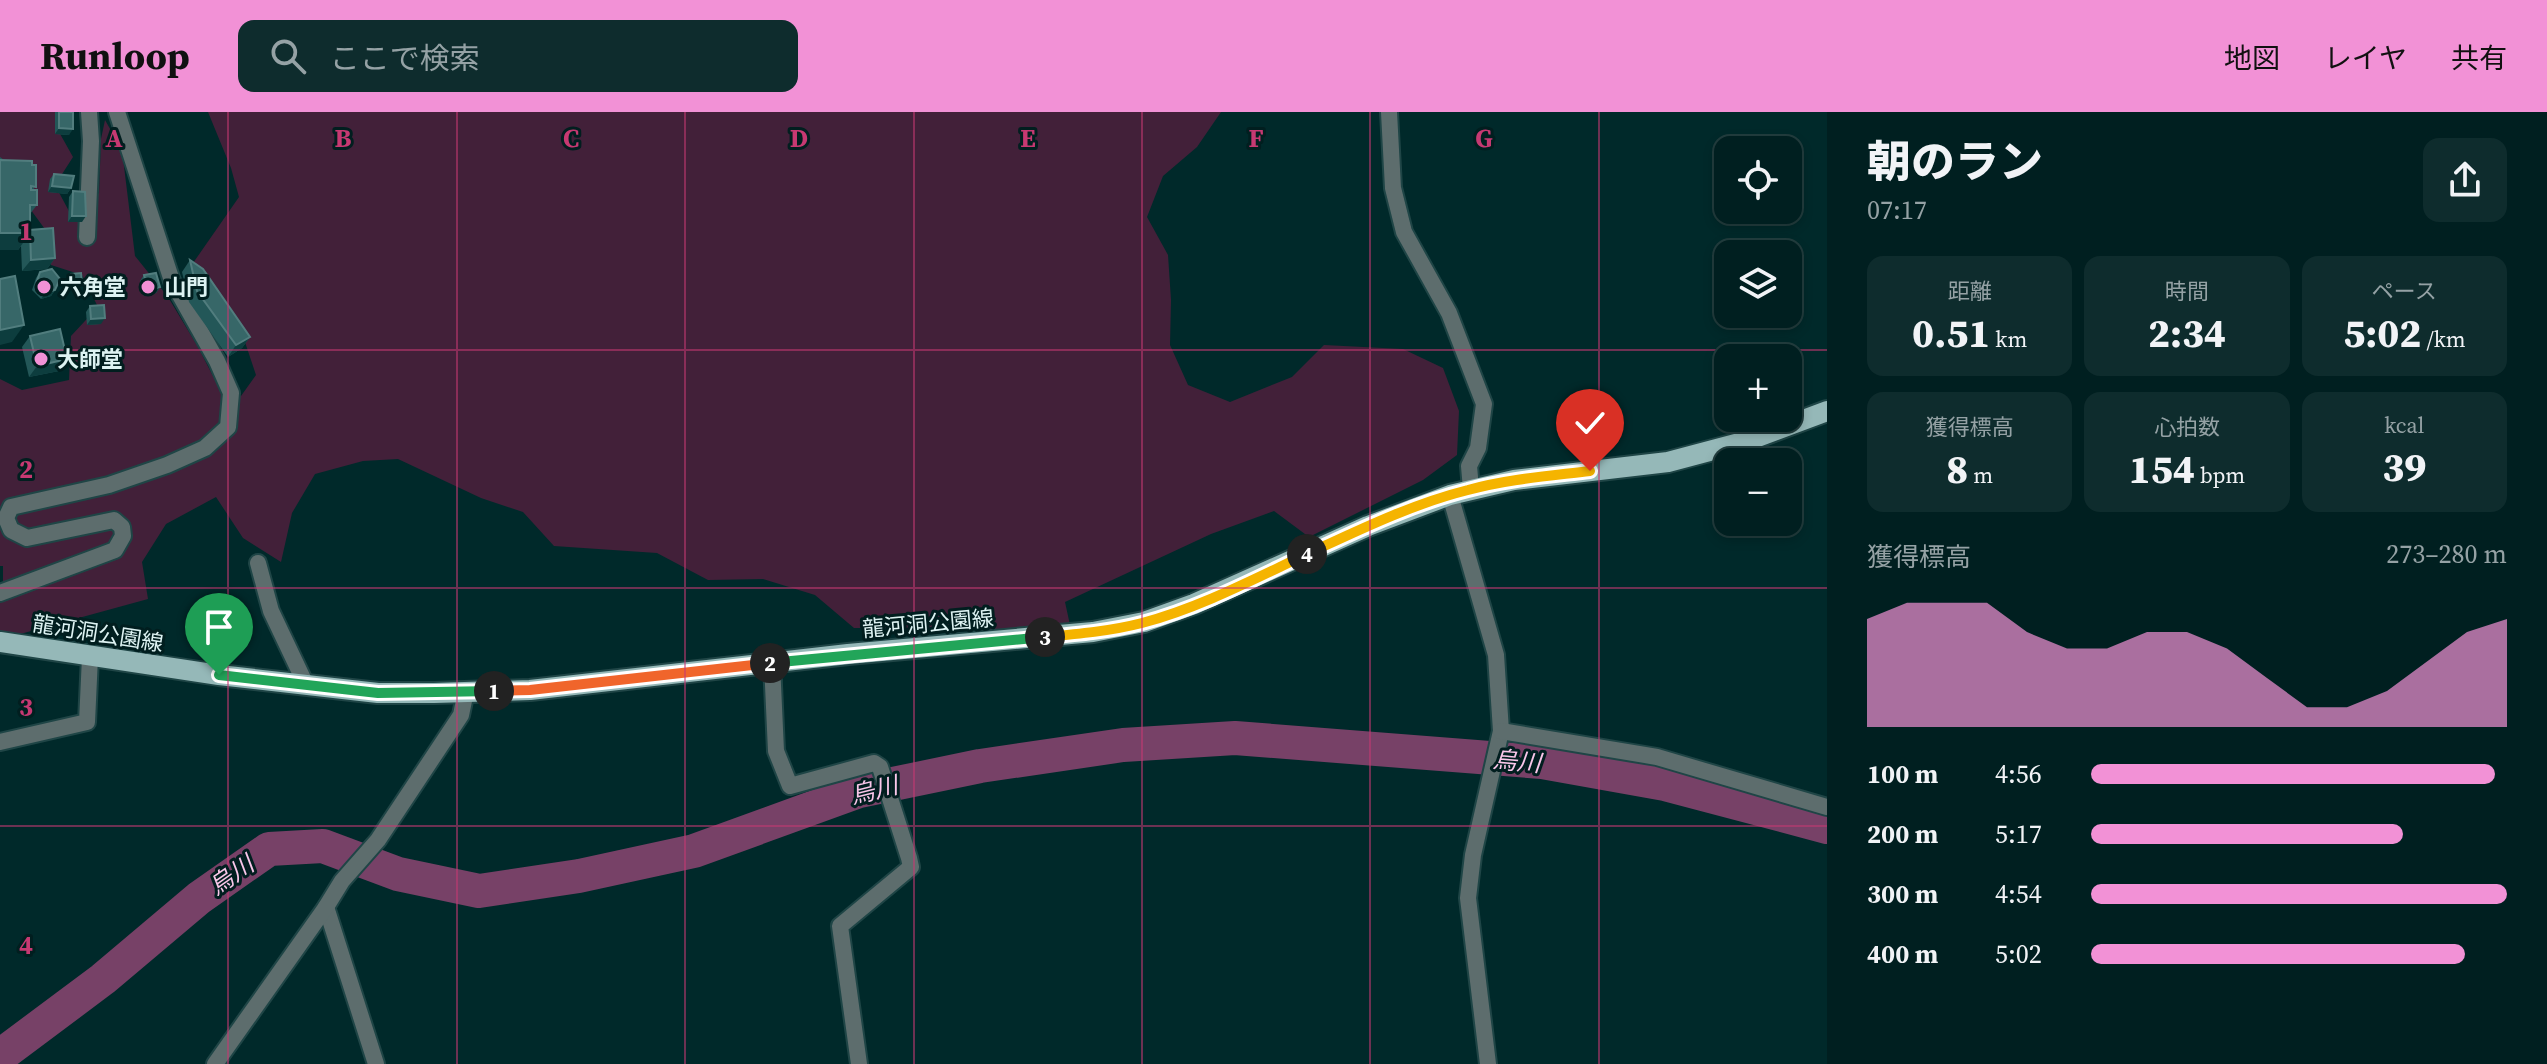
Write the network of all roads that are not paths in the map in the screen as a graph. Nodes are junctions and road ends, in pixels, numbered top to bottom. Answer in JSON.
{"nodes":[{"id":1,"x":89,"y":112,"type":"edge"},
{"id":2,"x":117,"y":112,"type":"edge"},
{"id":3,"x":1389,"y":112,"type":"edge"},
{"id":4,"x":87,"y":237,"type":"dead end"},
{"id":5,"x":1827,"y":411,"type":"edge"},
{"id":6,"x":1471,"y":489,"type":"junction"},
{"id":7,"x":1450,"y":495,"type":"junction"},
{"id":8,"x":258,"y":563,"type":"dead end"},
{"id":9,"x":0,"y":593,"type":"edge"},
{"id":10,"x":0,"y":642,"type":"edge"},
{"id":11,"x":90,"y":657,"type":"junction"},
{"id":12,"x":772,"y":663,"type":"junction"},
{"id":13,"x":306,"y":685,"type":"junction"},
{"id":14,"x":466,"y":691,"type":"junction"},
{"id":15,"x":1501,"y":735,"type":"junction"},
{"id":16,"x":0,"y":742,"type":"edge"},
{"id":17,"x":1827,"y":807,"type":"edge"},
{"id":18,"x":326,"y":907,"type":"junction"},
{"id":19,"x":215,"y":1064,"type":"edge"},
{"id":20,"x":376,"y":1064,"type":"edge"},
{"id":21,"x":859,"y":1064,"type":"edge"},
{"id":22,"x":1488,"y":1064,"type":"edge"}],
"edges":[{"from":1,"to":4,"type":"street"},
{"from":2,"to":9,"type":"street"},
{"from":3,"to":6,"type":"street"},
{"from":5,"to":6,"type":"main road","name":"龍河洞公園線"},
{"from":6,"to":7,"type":"main road","name":"龍河洞公園線"},
{"from":7,"to":12,"type":"main road","name":"龍河洞公園線"},
{"from":7,"to":15,"type":"street"},
{"from":8,"to":13,"type":"street"},
{"from":10,"to":11,"type":"main road","name":"龍河洞公園線"},
{"from":11,"to":13,"type":"main road","name":"龍河洞公園線"},
{"from":11,"to":16,"type":"street"},
{"from":12,"to":14,"type":"main road","name":"龍河洞公園線"},
{"from":12,"to":21,"type":"street"},
{"from":13,"to":14,"type":"main road","name":"龍河洞公園線"},
{"from":14,"to":18,"type":"street"},
{"from":15,"to":17,"type":"street"},
{"from":15,"to":22,"type":"street"},
{"from":18,"to":19,"type":"street"},
{"from":18,"to":20,"type":"street"}]}
